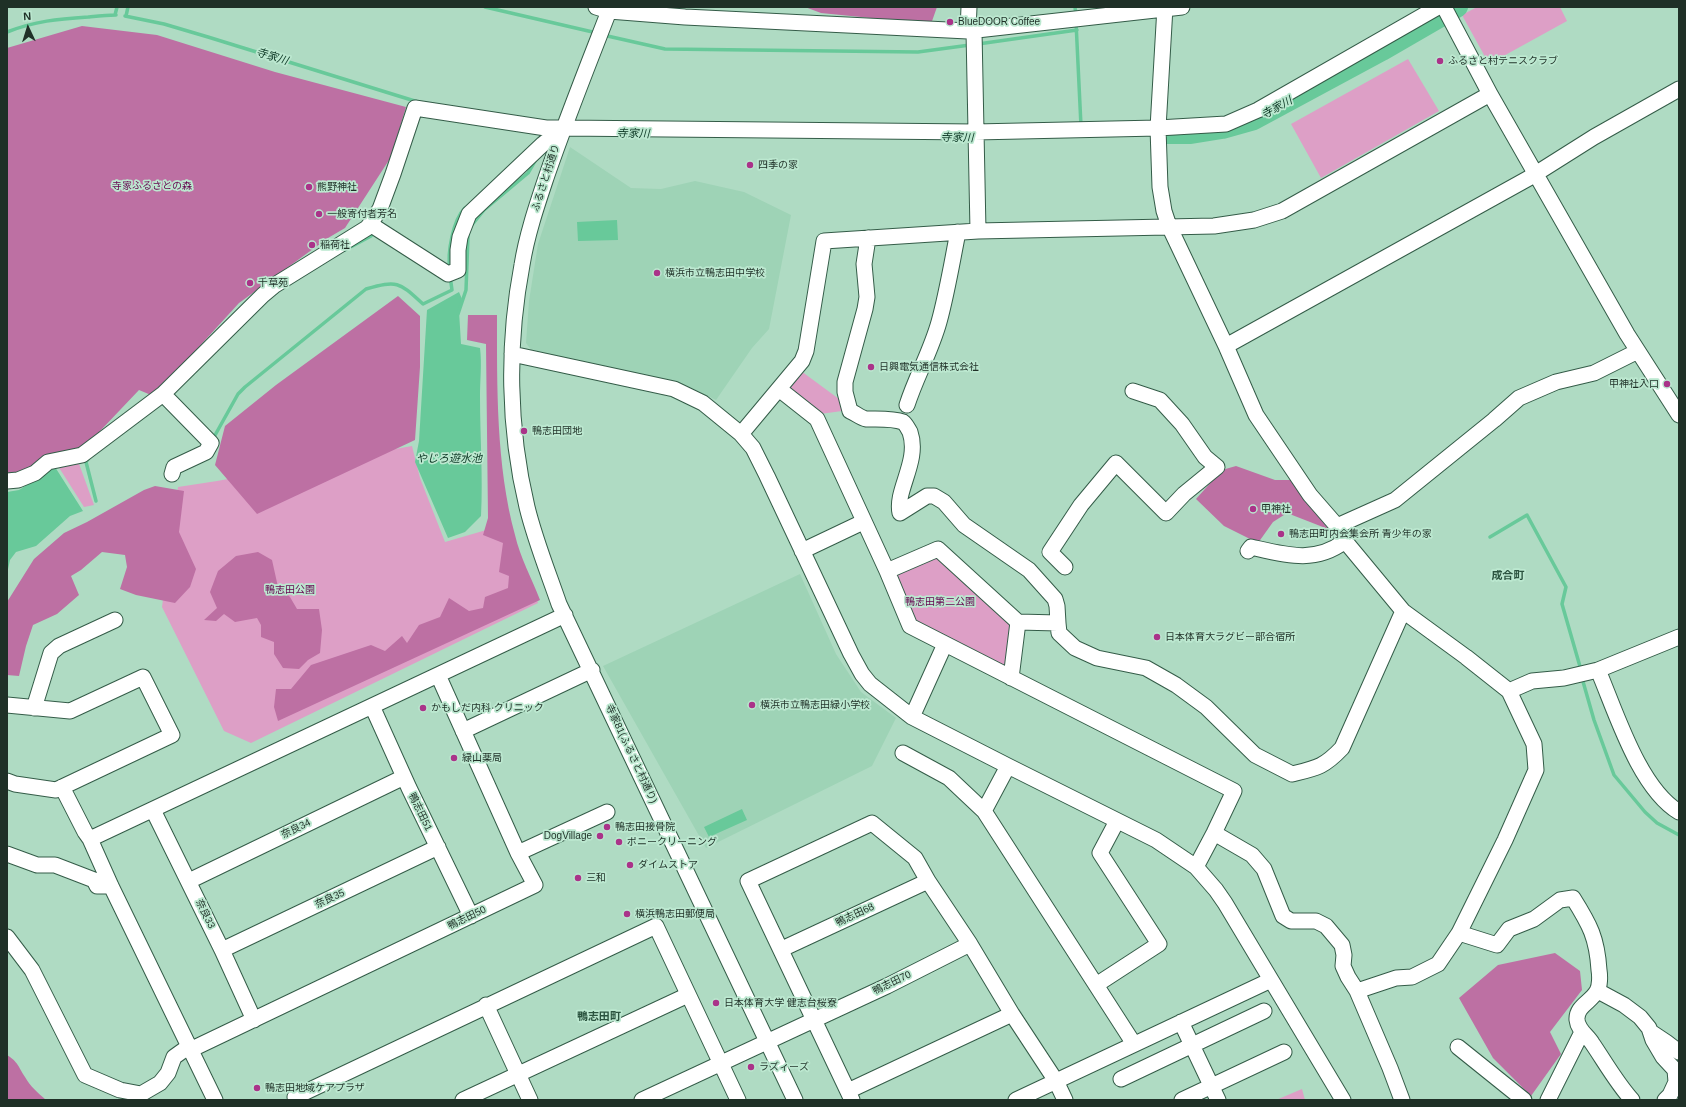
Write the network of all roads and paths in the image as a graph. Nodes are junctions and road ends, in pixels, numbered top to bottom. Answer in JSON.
{"nodes":[{"id":1,"x":969,"y":7,"type":"edge"},
{"id":2,"x":1182,"y":7,"type":"edge"},
{"id":3,"x":1165,"y":8,"type":"edge"},
{"id":4,"x":603,"y":9,"type":"edge"},
{"id":5,"x":1444,"y":10,"type":"edge"},
{"id":6,"x":971,"y":31,"type":"junction"},
{"id":7,"x":1679,"y":89,"type":"edge"},
{"id":8,"x":1490,"y":94,"type":"junction"},
{"id":9,"x":563,"y":128,"type":"junction"},
{"id":10,"x":1158,"y":128,"type":"junction"},
{"id":11,"x":975,"y":132,"type":"junction"},
{"id":12,"x":1536,"y":174,"type":"junction"},
{"id":13,"x":370,"y":224,"type":"junction"},
{"id":14,"x":1169,"y":226,"type":"junction"},
{"id":15,"x":958,"y":232,"type":"junction"},
{"id":16,"x":978,"y":232,"type":"junction"},
{"id":17,"x":868,"y":238,"type":"junction"},
{"id":18,"x":1226,"y":346,"type":"junction"},
{"id":19,"x":1638,"y":351,"type":"junction"},
{"id":20,"x":512,"y":354,"type":"junction"},
{"id":21,"x":779,"y":389,"type":"junction"},
{"id":22,"x":1133,"y":391,"type":"dead end"},
{"id":23,"x":512,"y":393,"type":"joint"},
{"id":24,"x":163,"y":394,"type":"junction"},
{"id":25,"x":907,"y":405,"type":"dead end"},
{"id":26,"x":1679,"y":415,"type":"edge"},
{"id":27,"x":741,"y":434,"type":"junction"},
{"id":28,"x":172,"y":474,"type":"dead end"},
{"id":29,"x":7,"y":481,"type":"edge"},
{"id":30,"x":864,"y":522,"type":"junction"},
{"id":31,"x":1337,"y":526,"type":"junction"},
{"id":32,"x":1346,"y":541,"type":"junction"},
{"id":33,"x":802,"y":550,"type":"junction"},
{"id":34,"x":1248,"y":551,"type":"dead end"},
{"id":35,"x":1065,"y":567,"type":"dead end"},
{"id":36,"x":887,"y":571,"type":"junction"},
{"id":37,"x":1403,"y":611,"type":"junction"},
{"id":38,"x":565,"y":615,"type":"junction"},
{"id":39,"x":115,"y":620,"type":"dead end"},
{"id":40,"x":1018,"y":622,"type":"junction"},
{"id":41,"x":1058,"y":622,"type":"junction"},
{"id":42,"x":1679,"y":637,"type":"edge"},
{"id":43,"x":945,"y":644,"type":"junction"},
{"id":44,"x":592,"y":670,"type":"junction"},
{"id":45,"x":1598,"y":670,"type":"junction"},
{"id":46,"x":438,"y":675,"type":"junction"},
{"id":47,"x":1011,"y":678,"type":"junction"},
{"id":48,"x":1509,"y":691,"type":"junction"},
{"id":49,"x":7,"y":705,"type":"edge"},
{"id":50,"x":372,"y":706,"type":"junction"},
{"id":51,"x":34,"y":708,"type":"junction"},
{"id":52,"x":912,"y":716,"type":"junction"},
{"id":53,"x":463,"y":731,"type":"junction"},
{"id":54,"x":903,"y":753,"type":"dead end"},
{"id":55,"x":1008,"y":766,"type":"junction"},
{"id":56,"x":404,"y":777,"type":"junction"},
{"id":57,"x":7,"y":781,"type":"edge"},
{"id":58,"x":62,"y":787,"type":"junction"},
{"id":59,"x":153,"y":810,"type":"junction"},
{"id":60,"x":984,"y":810,"type":"junction"},
{"id":61,"x":607,"y":812,"type":"dead end"},
{"id":62,"x":1679,"y":812,"type":"edge"},
{"id":63,"x":1117,"y":821,"type":"junction"},
{"id":64,"x":1214,"y":834,"type":"junction"},
{"id":65,"x":90,"y":839,"type":"junction"},
{"id":66,"x":438,"y":847,"type":"junction"},
{"id":67,"x":518,"y":853,"type":"junction"},
{"id":68,"x":7,"y":854,"type":"edge"},
{"id":69,"x":1196,"y":867,"type":"junction"},
{"id":70,"x":189,"y":881,"type":"junction"},
{"id":71,"x":928,"y":881,"type":"junction"},
{"id":72,"x":111,"y":886,"type":"junction"},
{"id":73,"x":471,"y":916,"type":"junction"},
{"id":74,"x":1459,"y":933,"type":"junction"},
{"id":75,"x":7,"y":937,"type":"edge"},
{"id":76,"x":970,"y":944,"type":"junction"},
{"id":77,"x":782,"y":949,"type":"junction"},
{"id":78,"x":222,"y":950,"type":"junction"},
{"id":79,"x":1271,"y":980,"type":"junction"},
{"id":80,"x":1096,"y":985,"type":"junction"},
{"id":81,"x":1357,"y":991,"type":"junction"},
{"id":82,"x":1598,"y":991,"type":"junction"},
{"id":83,"x":688,"y":995,"type":"junction"},
{"id":84,"x":486,"y":1005,"type":"junction"},
{"id":85,"x":1264,"y":1011,"type":"dead end"},
{"id":86,"x":1012,"y":1014,"type":"junction"},
{"id":87,"x":813,"y":1019,"type":"junction"},
{"id":88,"x":254,"y":1020,"type":"junction"},
{"id":89,"x":1181,"y":1022,"type":"junction"},
{"id":90,"x":1582,"y":1032,"type":"junction"},
{"id":91,"x":1651,"y":1032,"type":"junction"},
{"id":92,"x":768,"y":1042,"type":"junction"},
{"id":93,"x":1134,"y":1044,"type":"junction"},
{"id":94,"x":1192,"y":1045,"type":"junction"},
{"id":95,"x":1458,"y":1047,"type":"dead end"},
{"id":96,"x":189,"y":1049,"type":"junction"},
{"id":97,"x":1284,"y":1052,"type":"dead end"},
{"id":98,"x":1679,"y":1052,"type":"edge"},
{"id":99,"x":720,"y":1064,"type":"junction"},
{"id":100,"x":518,"y":1074,"type":"junction"},
{"id":101,"x":1121,"y":1080,"type":"dead end"},
{"id":102,"x":1056,"y":1081,"type":"junction"},
{"id":103,"x":1215,"y":1093,"type":"edge"},
{"id":104,"x":850,"y":1095,"type":"edge"},
{"id":105,"x":650,"y":1098,"type":"edge"},
{"id":106,"x":214,"y":1100,"type":"edge"},
{"id":107,"x":296,"y":1100,"type":"edge"},
{"id":108,"x":463,"y":1100,"type":"edge"},
{"id":109,"x":530,"y":1100,"type":"edge"},
{"id":110,"x":738,"y":1100,"type":"edge"},
{"id":111,"x":795,"y":1100,"type":"edge"},
{"id":112,"x":1016,"y":1100,"type":"edge"},
{"id":113,"x":1065,"y":1100,"type":"edge"},
{"id":114,"x":1182,"y":1100,"type":"edge"},
{"id":115,"x":1343,"y":1100,"type":"edge"},
{"id":116,"x":1402,"y":1100,"type":"edge"},
{"id":117,"x":1524,"y":1100,"type":"edge"},
{"id":118,"x":1548,"y":1100,"type":"edge"},
{"id":119,"x":1632,"y":1100,"type":"edge"},
{"id":120,"x":1664,"y":1100,"type":"edge"}],
"edges":[{"from":1,"to":6,"type":"street"},
{"from":2,"to":3,"type":"street"},
{"from":3,"to":6,"type":"street"},
{"from":3,"to":10,"type":"street"},
{"from":4,"to":6,"type":"street"},
{"from":4,"to":9,"type":"street","name":"ふるさと村通り"},
{"from":5,"to":8,"type":"street"},
{"from":5,"to":10,"type":"street"},
{"from":6,"to":11,"type":"street"},
{"from":7,"to":12,"type":"street"},
{"from":8,"to":12,"type":"street"},
{"from":8,"to":14,"type":"street"},
{"from":9,"to":11,"type":"street"},
{"from":9,"to":13,"type":"street"},
{"from":9,"to":13,"type":"street"},
{"from":9,"to":20,"type":"street","name":"ふるさと村通り"},
{"from":10,"to":11,"type":"street"},
{"from":10,"to":14,"type":"street"},
{"from":11,"to":16,"type":"street"},
{"from":12,"to":18,"type":"street"},
{"from":12,"to":19,"type":"street"},
{"from":13,"to":24,"type":"street"},
{"from":14,"to":16,"type":"street"},
{"from":14,"to":18,"type":"street"},
{"from":15,"to":16,"type":"street"},
{"from":15,"to":17,"type":"street"},
{"from":15,"to":25,"type":"street"},
{"from":17,"to":21,"type":"street"},
{"from":17,"to":41,"type":"street"},
{"from":18,"to":31,"type":"street"},
{"from":19,"to":26,"type":"street"},
{"from":19,"to":31,"type":"street"},
{"from":20,"to":23,"type":"street","name":"ふるさと村通り"},
{"from":20,"to":27,"type":"street"},
{"from":21,"to":27,"type":"street"},
{"from":21,"to":30,"type":"street"},
{"from":22,"to":35,"type":"street"},
{"from":23,"to":38,"type":"street","name":"寺家81(ふるさと村通り)"},
{"from":24,"to":28,"type":"street"},
{"from":24,"to":29,"type":"street"},
{"from":27,"to":33,"type":"street"},
{"from":30,"to":33,"type":"street"},
{"from":30,"to":36,"type":"street"},
{"from":31,"to":32,"type":"street"},
{"from":32,"to":34,"type":"street"},
{"from":32,"to":37,"type":"street"},
{"from":33,"to":52,"type":"street"},
{"from":36,"to":40,"type":"street"},
{"from":36,"to":43,"type":"street"},
{"from":37,"to":41,"type":"street"},
{"from":37,"to":48,"type":"street"},
{"from":38,"to":44,"type":"street","name":"寺家81(ふるさと村通り)"},
{"from":38,"to":46,"type":"street"},
{"from":39,"to":51,"type":"street"},
{"from":40,"to":41,"type":"street"},
{"from":40,"to":47,"type":"street"},
{"from":42,"to":45,"type":"street"},
{"from":43,"to":47,"type":"street"},
{"from":43,"to":52,"type":"street"},
{"from":44,"to":53,"type":"street"},
{"from":44,"to":92,"type":"street","name":"寺家81(ふるさと村通り)"},
{"from":45,"to":48,"type":"street"},
{"from":45,"to":62,"type":"street"},
{"from":46,"to":50,"type":"street"},
{"from":46,"to":53,"type":"street","name":"鴨志田50"},
{"from":47,"to":64,"type":"street"},
{"from":48,"to":74,"type":"street"},
{"from":49,"to":51,"type":"street"},
{"from":50,"to":56,"type":"street","name":"鴨志田51"},
{"from":50,"to":59,"type":"street"},
{"from":51,"to":58,"type":"street"},
{"from":52,"to":55,"type":"street"},
{"from":53,"to":67,"type":"street","name":"鴨志田50"},
{"from":54,"to":60,"type":"street"},
{"from":55,"to":60,"type":"street"},
{"from":55,"to":63,"type":"street"},
{"from":56,"to":66,"type":"street","name":"鴨志田51"},
{"from":56,"to":70,"type":"street","name":"奈良34"},
{"from":57,"to":58,"type":"street"},
{"from":58,"to":65,"type":"street"},
{"from":59,"to":65,"type":"street"},
{"from":59,"to":70,"type":"street","name":"奈良33"},
{"from":60,"to":80,"type":"street"},
{"from":61,"to":67,"type":"street"},
{"from":63,"to":69,"type":"street"},
{"from":63,"to":80,"type":"street"},
{"from":64,"to":69,"type":"street"},
{"from":64,"to":81,"type":"street"},
{"from":65,"to":72,"type":"street"},
{"from":66,"to":73,"type":"street","name":"鴨志田51"},
{"from":66,"to":78,"type":"street","name":"奈良35"},
{"from":67,"to":73,"type":"street","name":"鴨志田50"},
{"from":68,"to":72,"type":"street"},
{"from":69,"to":79,"type":"street"},
{"from":70,"to":78,"type":"street","name":"奈良33"},
{"from":71,"to":76,"type":"street"},
{"from":71,"to":77,"type":"street","name":"鴨志田68"},
{"from":71,"to":77,"type":"street"},
{"from":72,"to":96,"type":"street"},
{"from":73,"to":88,"type":"street","name":"鴨志田50"},
{"from":74,"to":81,"type":"street"},
{"from":74,"to":82,"type":"street"},
{"from":75,"to":96,"type":"street","name":"鴨志田50"},
{"from":76,"to":86,"type":"street"},
{"from":76,"to":87,"type":"street","name":"鴨志田70"},
{"from":77,"to":87,"type":"street"},
{"from":78,"to":88,"type":"street","name":"奈良33"},
{"from":79,"to":89,"type":"street"},
{"from":79,"to":115,"type":"street"},
{"from":80,"to":93,"type":"street"},
{"from":81,"to":116,"type":"street"},
{"from":82,"to":90,"type":"street"},
{"from":82,"to":91,"type":"street"},
{"from":83,"to":84,"type":"street"},
{"from":83,"to":99,"type":"street"},
{"from":83,"to":100,"type":"street"},
{"from":84,"to":100,"type":"street"},
{"from":84,"to":107,"type":"street"},
{"from":85,"to":94,"type":"street"},
{"from":86,"to":102,"type":"street"},
{"from":86,"to":104,"type":"street"},
{"from":87,"to":92,"type":"street","name":"鴨志田70"},
{"from":87,"to":104,"type":"street"},
{"from":88,"to":96,"type":"street","name":"鴨志田50"},
{"from":89,"to":93,"type":"street"},
{"from":89,"to":94,"type":"street"},
{"from":90,"to":118,"type":"street"},
{"from":90,"to":119,"type":"street"},
{"from":91,"to":98,"type":"street"},
{"from":91,"to":120,"type":"street"},
{"from":92,"to":99,"type":"street","name":"鴨志田70"},
{"from":92,"to":111,"type":"street","name":"寺家81(ふるさと村通り)"},
{"from":93,"to":102,"type":"street"},
{"from":94,"to":101,"type":"street"},
{"from":94,"to":103,"type":"street"},
{"from":95,"to":117,"type":"street"},
{"from":96,"to":106,"type":"street"},
{"from":97,"to":103,"type":"street"},
{"from":99,"to":105,"type":"street","name":"鴨志田70"},
{"from":99,"to":110,"type":"street"},
{"from":100,"to":108,"type":"street"},
{"from":100,"to":109,"type":"street"},
{"from":102,"to":112,"type":"street"},
{"from":102,"to":113,"type":"street"},
{"from":103,"to":114,"type":"street"}]}
